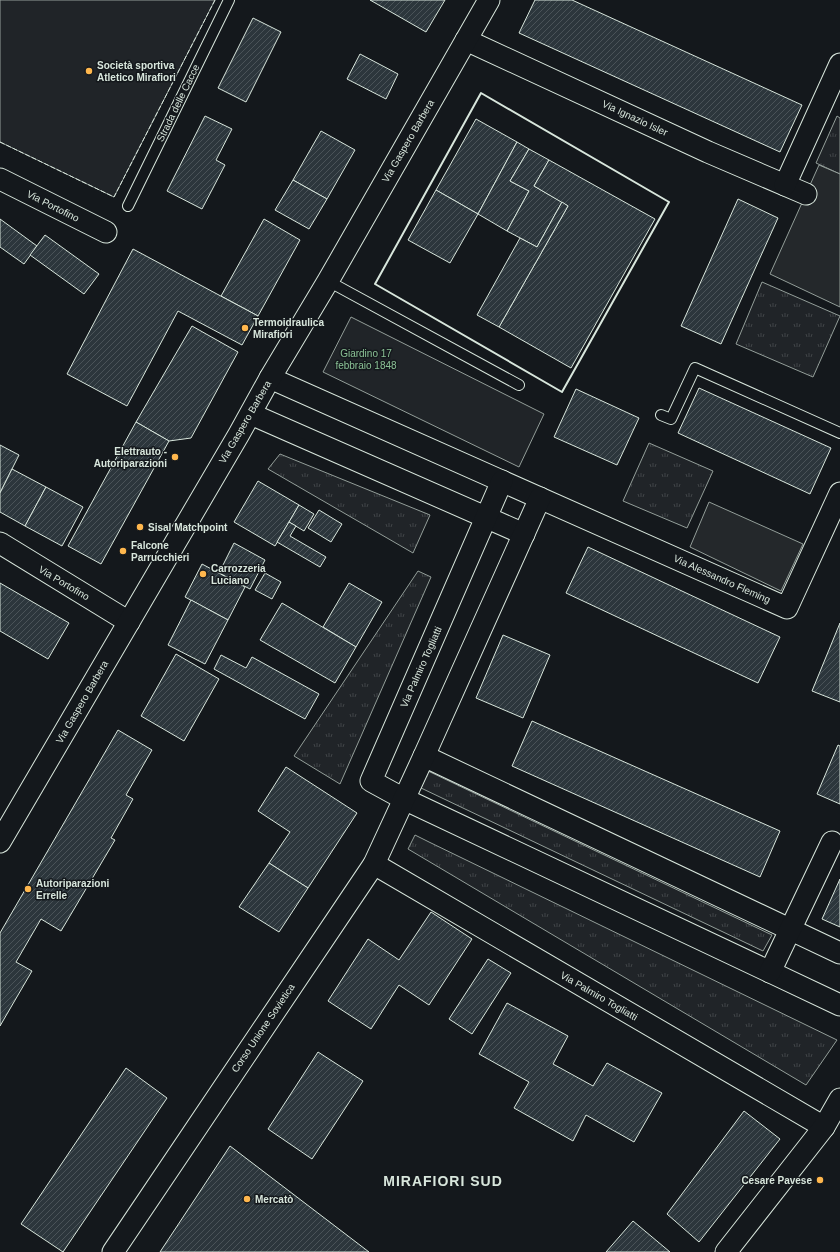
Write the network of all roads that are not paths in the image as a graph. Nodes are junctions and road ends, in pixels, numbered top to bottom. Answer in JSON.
{"nodes":[{"id":1,"x":229,"y":0,"type":"edge"},
{"id":2,"x":489,"y":0,"type":"edge"},
{"id":3,"x":466,"y":40,"type":"junction"},
{"id":4,"x":840,"y":64,"type":"edge"},
{"id":5,"x":0,"y":179,"type":"edge"},
{"id":6,"x":785,"y":185,"type":"junction"},
{"id":7,"x":806,"y":194,"type":"dead end"},
{"id":8,"x":128,"y":206,"type":"dead end"},
{"id":9,"x":106,"y":232,"type":"dead end"},
{"id":10,"x":328,"y":281,"type":"junction"},
{"id":11,"x":270,"y":378,"type":"junction"},
{"id":12,"x":519,"y":385,"type":"dead end"},
{"id":13,"x":251,"y":414,"type":"junction"},
{"id":14,"x":661,"y":415,"type":"dead end"},
{"id":15,"x":840,"y":432,"type":"edge"},
{"id":16,"x":502,"y":481,"type":"junction"},
{"id":17,"x":840,"y":493,"type":"edge"},
{"id":18,"x":540,"y":498,"type":"junction"},
{"id":19,"x":486,"y":518,"type":"junction"},
{"id":20,"x":524,"y":534,"type":"junction"},
{"id":21,"x":0,"y":543,"type":"edge"},
{"id":22,"x":128,"y":622,"type":"junction"},
{"id":23,"x":424,"y":756,"type":"junction"},
{"id":24,"x":404,"y":799,"type":"junction"},
{"id":25,"x":0,"y":842,"type":"edge"},
{"id":26,"x":832,"y":842,"type":"dead end"},
{"id":27,"x":374,"y":864,"type":"junction"},
{"id":28,"x":790,"y":930,"type":"junction"},
{"id":29,"x":840,"y":953,"type":"edge"},
{"id":30,"x":770,"y":972,"type":"junction"},
{"id":31,"x":840,"y":1005,"type":"edge"},
{"id":32,"x":840,"y":1099,"type":"edge"},
{"id":33,"x":824,"y":1127,"type":"junction"},
{"id":34,"x":113,"y":1252,"type":"edge"},
{"id":35,"x":726,"y":1252,"type":"edge"}],
"edges":[{"from":1,"to":8,"type":"lane","name":"Strada delle Cacce"},
{"from":2,"to":3,"type":"street","name":"Via Gaspero Barbera"},
{"from":3,"to":6,"type":"street","name":"Via Ignazio Isler"},
{"from":3,"to":10,"type":"street","name":"Via Gaspero Barbera"},
{"from":4,"to":6,"type":"street"},
{"from":5,"to":9,"type":"street","name":"Via Portofino"},
{"from":6,"to":7,"type":"street","name":"Via Ignazio Isler"},
{"from":10,"to":11,"type":"street","name":"Via Gaspero Barbera"},
{"from":10,"to":12,"type":"lane"},
{"from":11,"to":13,"type":"street","name":"Via Gaspero Barbera"},
{"from":11,"to":16,"type":"street"},
{"from":13,"to":19,"type":"street"},
{"from":13,"to":22,"type":"street","name":"Via Gaspero Barbera"},
{"from":14,"to":15,"type":"lane"},
{"from":16,"to":18,"type":"street"},
{"from":16,"to":19,"type":"street","name":"Via Palmiro Togliatti"},
{"from":17,"to":18,"type":"street","name":"Via Alessandro Fleming"},
{"from":18,"to":20,"type":"street"},
{"from":19,"to":20,"type":"street"},
{"from":19,"to":24,"type":"street","name":"Via Palmiro Togliatti"},
{"from":20,"to":23,"type":"street"},
{"from":21,"to":22,"type":"street","name":"Via Portofino"},
{"from":22,"to":25,"type":"street","name":"Via Gaspero Barbera"},
{"from":23,"to":24,"type":"street"},
{"from":23,"to":28,"type":"street"},
{"from":24,"to":27,"type":"street","name":"Corso Unione Sovietica"},
{"from":24,"to":30,"type":"street","name":"Via Palmiro Togliatti"},
{"from":26,"to":28,"type":"street"},
{"from":27,"to":33,"type":"street","name":"Via Palmiro Togliatti"},
{"from":27,"to":34,"type":"street","name":"Corso Unione Sovietica"},
{"from":28,"to":29,"type":"street"},
{"from":28,"to":30,"type":"street"},
{"from":30,"to":31,"type":"street","name":"Via Palmiro Togliatti"},
{"from":32,"to":33,"type":"street"},
{"from":33,"to":35,"type":"street"}]}
